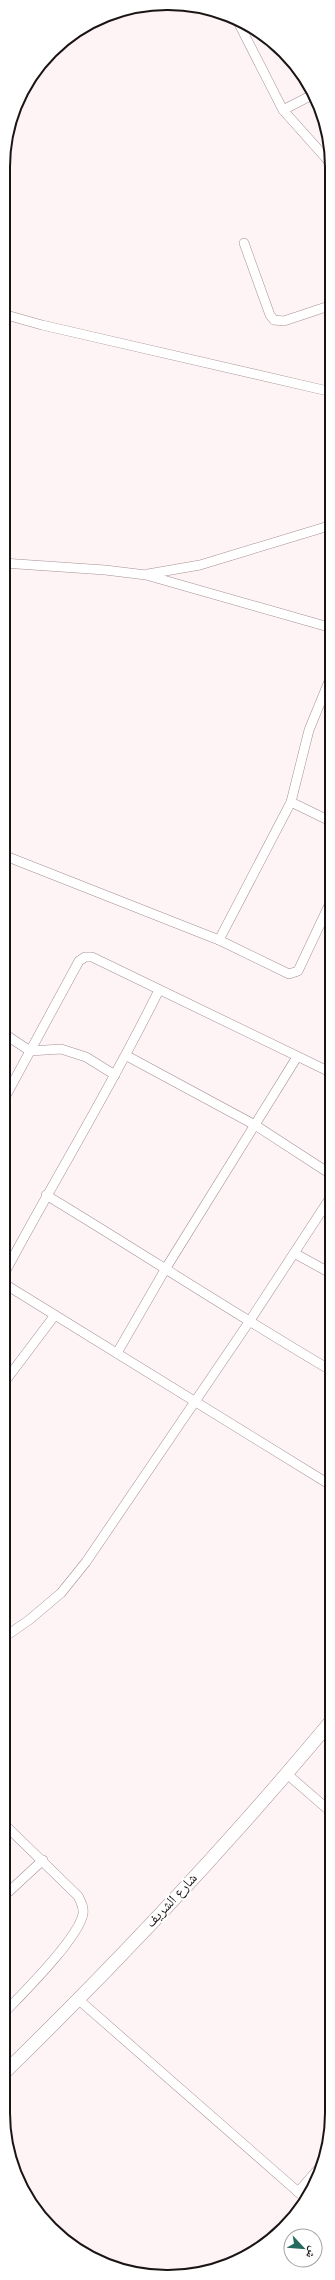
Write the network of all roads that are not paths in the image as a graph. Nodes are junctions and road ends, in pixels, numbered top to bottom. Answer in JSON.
{"nodes":[{"id":1,"x":241,"y":28,"type":"edge"},
{"id":2,"x":308,"y":97,"type":"edge"},
{"id":3,"x":282,"y":110,"type":"junction"},
{"id":4,"x":325,"y":157,"type":"edge"},
{"id":5,"x":244,"y":243,"type":"dead end"},
{"id":6,"x":325,"y":307,"type":"edge"},
{"id":7,"x":10,"y":316,"type":"edge"},
{"id":8,"x":325,"y":390,"type":"edge"},
{"id":9,"x":325,"y":526,"type":"edge"},
{"id":10,"x":10,"y":563,"type":"edge"},
{"id":11,"x":146,"y":575,"type":"junction"},
{"id":12,"x":325,"y":626,"type":"edge"},
{"id":13,"x":325,"y":691,"type":"edge"},
{"id":14,"x":291,"y":802,"type":"junction"},
{"id":15,"x":325,"y":819,"type":"edge"},
{"id":16,"x":10,"y":858,"type":"edge"},
{"id":17,"x":325,"y":914,"type":"edge"},
{"id":18,"x":219,"y":940,"type":"junction"},
{"id":19,"x":159,"y":990,"type":"junction"},
{"id":20,"x":10,"y":1038,"type":"edge"},
{"id":21,"x":30,"y":1051,"type":"junction"},
{"id":22,"x":127,"y":1056,"type":"junction"},
{"id":23,"x":296,"y":1057,"type":"junction"},
{"id":24,"x":325,"y":1070,"type":"edge"},
{"id":25,"x":115,"y":1075,"type":"junction"},
{"id":26,"x":10,"y":1088,"type":"edge"},
{"id":27,"x":255,"y":1125,"type":"junction"},
{"id":28,"x":325,"y":1170,"type":"edge"},
{"id":29,"x":46,"y":1195,"type":"junction"},
{"id":30,"x":325,"y":1206,"type":"edge"},
{"id":31,"x":294,"y":1253,"type":"junction"},
{"id":32,"x":10,"y":1263,"type":"edge"},
{"id":33,"x":166,"y":1268,"type":"junction"},
{"id":34,"x":325,"y":1270,"type":"edge"},
{"id":35,"x":10,"y":1287,"type":"edge"},
{"id":36,"x":55,"y":1315,"type":"junction"},
{"id":37,"x":249,"y":1322,"type":"junction"},
{"id":38,"x":117,"y":1353,"type":"junction"},
{"id":39,"x":325,"y":1367,"type":"edge"},
{"id":40,"x":10,"y":1375,"type":"edge"},
{"id":41,"x":194,"y":1401,"type":"junction"},
{"id":42,"x":325,"y":1482,"type":"edge"},
{"id":43,"x":10,"y":1633,"type":"edge"},
{"id":44,"x":325,"y":1728,"type":"edge"},
{"id":45,"x":287,"y":1774,"type":"junction"},
{"id":46,"x":325,"y":1807,"type":"edge"},
{"id":47,"x":10,"y":1829,"type":"edge"},
{"id":48,"x":43,"y":1860,"type":"junction"},
{"id":49,"x":10,"y":1891,"type":"edge"},
{"id":50,"x":79,"y":2000,"type":"junction"},
{"id":51,"x":10,"y":2006,"type":"edge"},
{"id":52,"x":10,"y":2067,"type":"edge"},
{"id":53,"x":302,"y":2195,"type":"edge"}],
"edges":[{"from":1,"to":3,"type":"street"},
{"from":2,"to":3,"type":"street"},
{"from":3,"to":4,"type":"street"},
{"from":5,"to":6,"type":"street"},
{"from":7,"to":8,"type":"street"},
{"from":9,"to":11,"type":"street"},
{"from":10,"to":11,"type":"street"},
{"from":11,"to":12,"type":"street"},
{"from":13,"to":14,"type":"street"},
{"from":14,"to":15,"type":"street"},
{"from":14,"to":18,"type":"street"},
{"from":16,"to":18,"type":"street"},
{"from":17,"to":18,"type":"street"},
{"from":19,"to":21,"type":"street"},
{"from":19,"to":22,"type":"street"},
{"from":19,"to":23,"type":"street"},
{"from":20,"to":21,"type":"street"},
{"from":21,"to":25,"type":"street"},
{"from":21,"to":26,"type":"street"},
{"from":22,"to":25,"type":"street"},
{"from":22,"to":27,"type":"street"},
{"from":23,"to":24,"type":"street"},
{"from":23,"to":27,"type":"street"},
{"from":25,"to":29,"type":"street"},
{"from":27,"to":28,"type":"street"},
{"from":27,"to":33,"type":"street"},
{"from":29,"to":32,"type":"street"},
{"from":29,"to":33,"type":"street"},
{"from":30,"to":31,"type":"street"},
{"from":31,"to":34,"type":"street"},
{"from":31,"to":37,"type":"street"},
{"from":33,"to":37,"type":"street"},
{"from":33,"to":38,"type":"street"},
{"from":35,"to":36,"type":"street"},
{"from":36,"to":38,"type":"street"},
{"from":36,"to":40,"type":"street"},
{"from":37,"to":39,"type":"street"},
{"from":37,"to":41,"type":"street"},
{"from":38,"to":41,"type":"street"},
{"from":41,"to":42,"type":"street"},
{"from":41,"to":43,"type":"street"},
{"from":44,"to":45,"type":"main road","name":"شارع الشريف"},
{"from":45,"to":46,"type":"street"},
{"from":45,"to":50,"type":"main road","name":"شارع الشريف"},
{"from":47,"to":48,"type":"street"},
{"from":48,"to":49,"type":"street"},
{"from":48,"to":51,"type":"street"},
{"from":50,"to":52,"type":"main road","name":"شارع الشريف"},
{"from":50,"to":53,"type":"street"}]}
